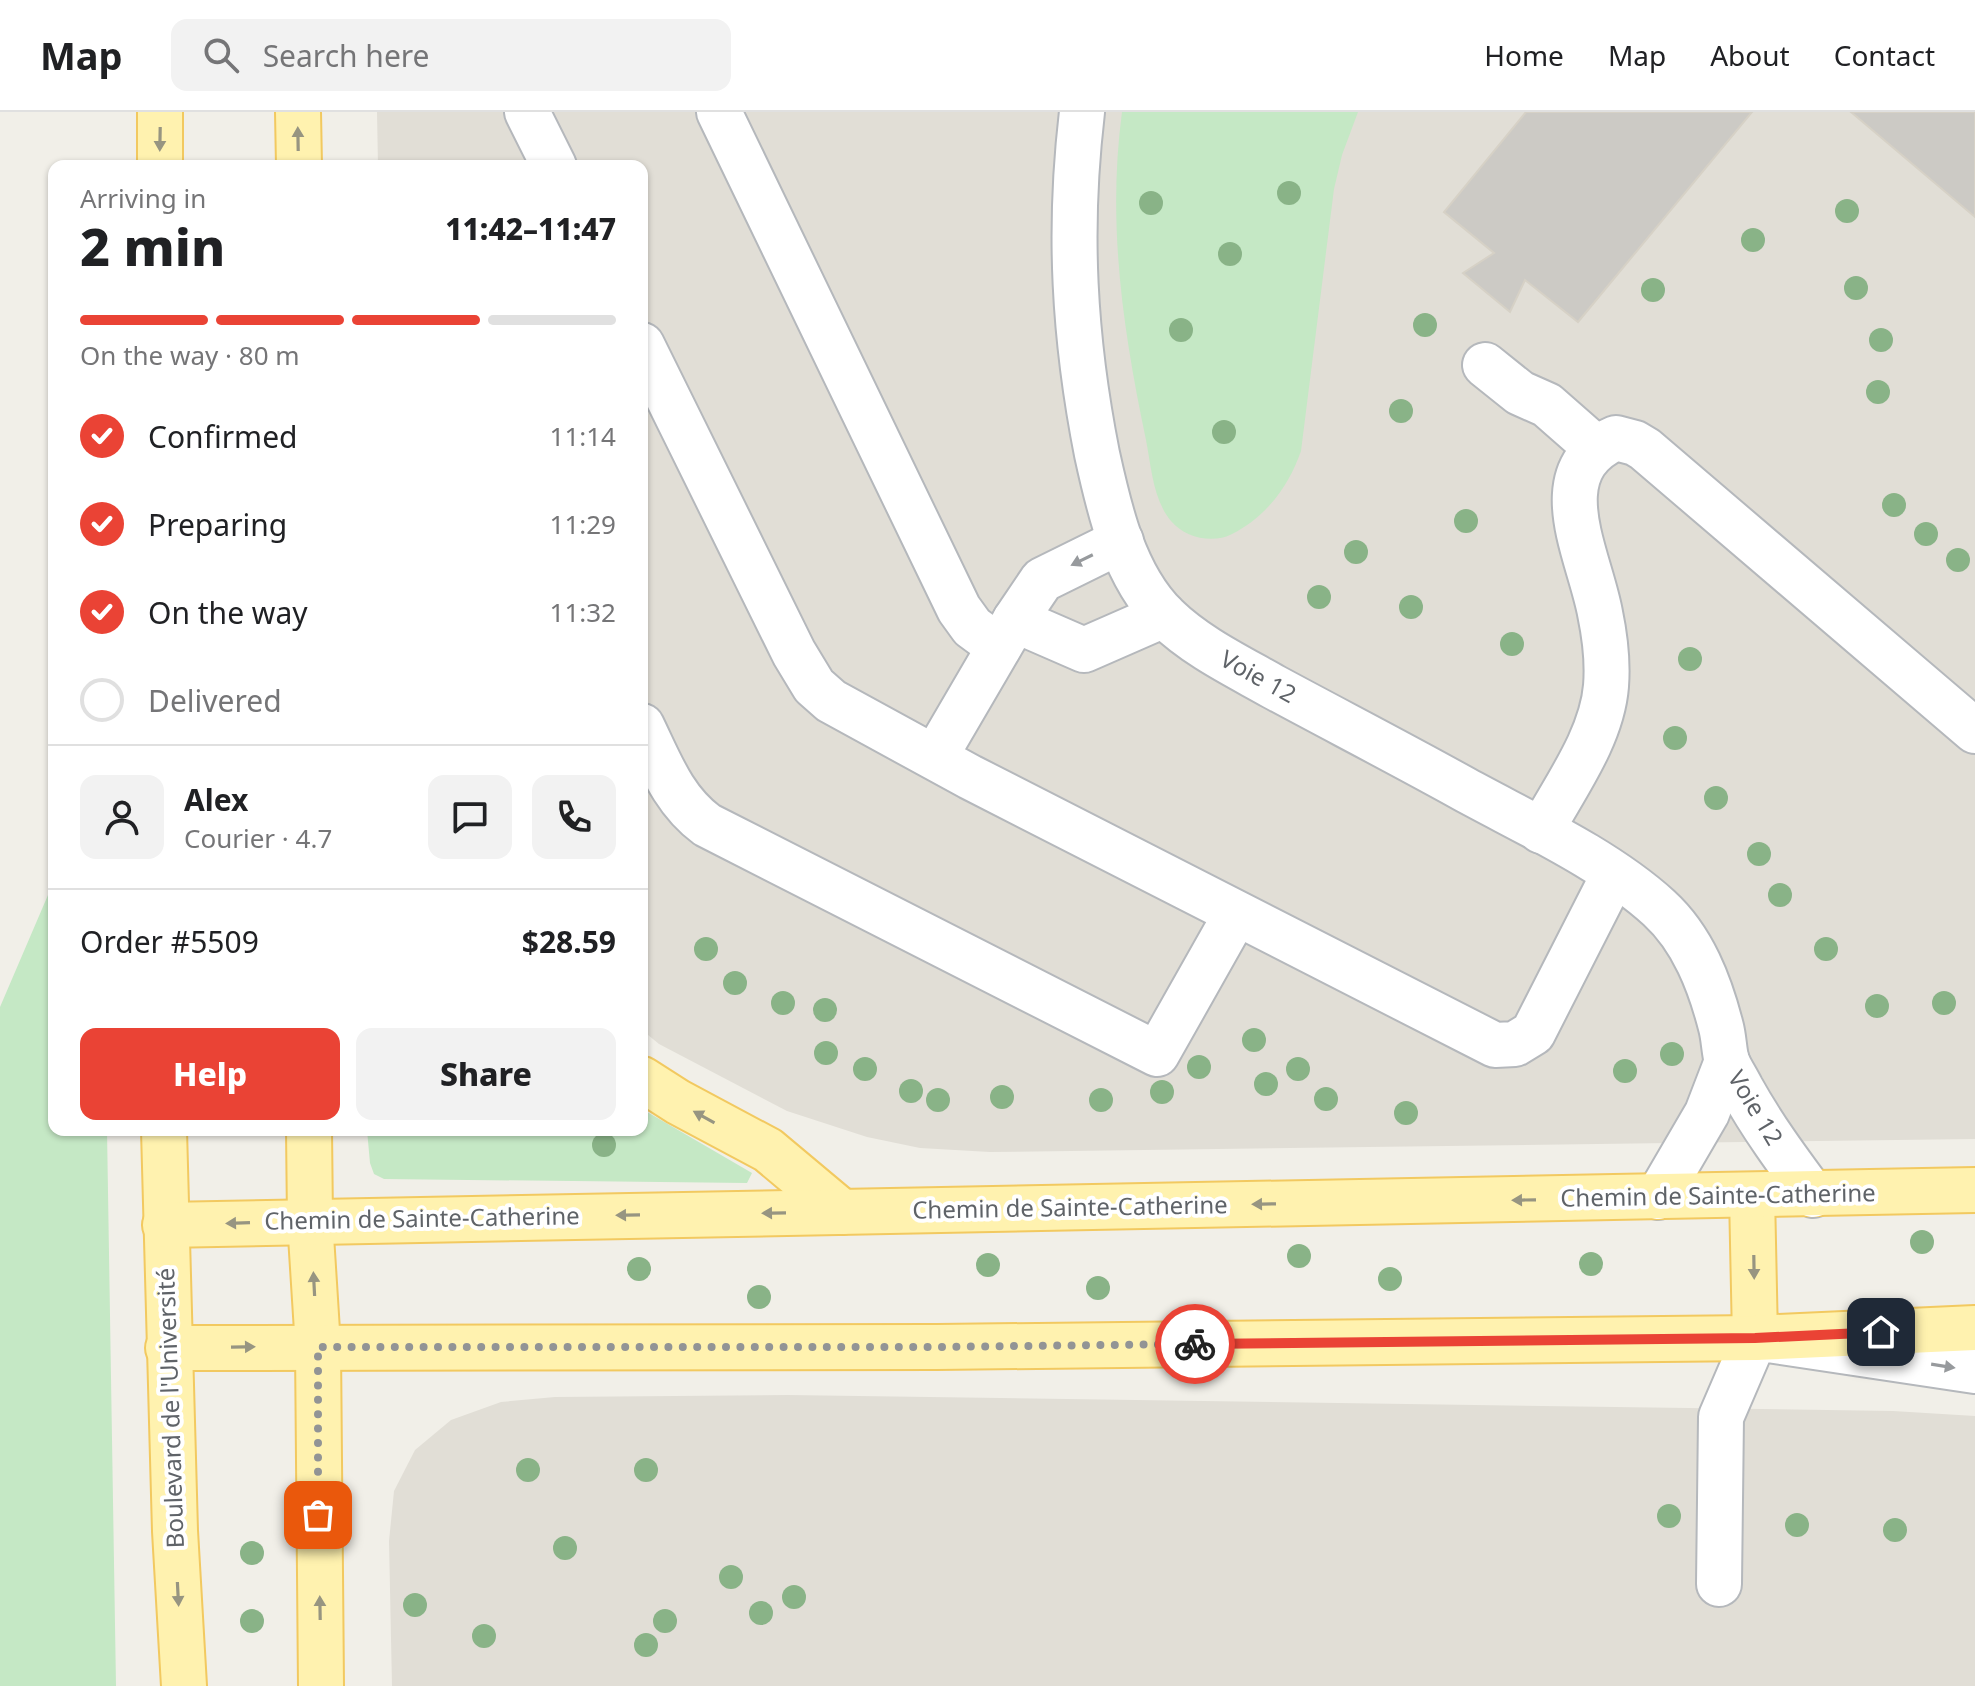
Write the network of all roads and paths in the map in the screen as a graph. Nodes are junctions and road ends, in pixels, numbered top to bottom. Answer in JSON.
{"nodes":[{"id":1,"x":160,"y":112,"type":"edge"},
{"id":2,"x":298,"y":112,"type":"edge"},
{"id":3,"x":527,"y":112,"type":"edge"},
{"id":4,"x":719,"y":112,"type":"edge"},
{"id":5,"x":1082,"y":112,"type":"edge"},
{"id":6,"x":160,"y":160,"type":"edge"},
{"id":7,"x":299,"y":160,"type":"edge"},
{"id":8,"x":551,"y":160,"type":"edge"},
{"id":9,"x":648,"y":357,"type":"edge"},
{"id":10,"x":1485,"y":365,"type":"dead end"},
{"id":11,"x":1596,"y":448,"type":"junction"},
{"id":12,"x":1121,"y":541,"type":"junction"},
{"id":13,"x":1164,"y":615,"type":"junction"},
{"id":14,"x":1007,"y":634,"type":"junction"},
{"id":15,"x":1975,"y":731,"type":"edge"},
{"id":16,"x":648,"y":738,"type":"edge"},
{"id":17,"x":935,"y":757,"type":"junction"},
{"id":18,"x":1541,"y":831,"type":"junction"},
{"id":19,"x":1614,"y":874,"type":"junction"},
{"id":20,"x":1236,"y":914,"type":"junction"},
{"id":21,"x":1727,"y":1061,"type":"junction"},
{"id":22,"x":648,"y":1083,"type":"edge"},
{"id":23,"x":164,"y":1136,"type":"edge"},
{"id":24,"x":309,"y":1136,"type":"edge"},
{"id":25,"x":1975,"y":1190,"type":"edge"},
{"id":26,"x":1752,"y":1195,"type":"junction"},
{"id":27,"x":1813,"y":1195,"type":"junction"},
{"id":28,"x":1658,"y":1197,"type":"junction"},
{"id":29,"x":842,"y":1212,"type":"junction"},
{"id":30,"x":310,"y":1220,"type":"junction"},
{"id":31,"x":165,"y":1225,"type":"junction"},
{"id":32,"x":1975,"y":1328,"type":"edge"},
{"id":33,"x":1755,"y":1338,"type":"junction"},
{"id":34,"x":318,"y":1347,"type":"junction"},
{"id":35,"x":168,"y":1348,"type":"junction"},
{"id":36,"x":1975,"y":1371,"type":"edge"},
{"id":37,"x":1719,"y":1584,"type":"dead end"},
{"id":38,"x":184,"y":1686,"type":"edge"},
{"id":39,"x":321,"y":1686,"type":"edge"}],
"edges":[{"from":1,"to":6,"type":"main road","one_way":true},
{"from":7,"to":2,"type":"main road","one_way":true},
{"from":3,"to":8,"type":"lane"},
{"from":4,"to":14,"type":"lane"},
{"from":5,"to":12,"type":"lane","name":"Voie 12"},
{"from":9,"to":17,"type":"lane"},
{"from":10,"to":11,"type":"lane"},
{"from":11,"to":15,"type":"lane"},
{"from":11,"to":18,"type":"lane"},
{"from":12,"to":13,"type":"lane","name":"Voie 12"},
{"from":12,"to":14,"type":"lane","one_way":true},
{"from":13,"to":14,"type":"lane"},
{"from":13,"to":18,"type":"lane","name":"Voie 12"},
{"from":14,"to":17,"type":"lane"},
{"from":16,"to":20,"type":"lane"},
{"from":17,"to":20,"type":"lane"},
{"from":18,"to":19,"type":"lane","name":"Voie 12"},
{"from":19,"to":20,"type":"lane"},
{"from":19,"to":21,"type":"lane","name":"Voie 12"},
{"from":21,"to":27,"type":"lane","name":"Voie 12"},
{"from":21,"to":28,"type":"lane","name":"Voie 12"},
{"from":29,"to":22,"type":"main road","one_way":true},
{"from":23,"to":31,"type":"main road","name":"Boulevard de l'Université"},
{"from":24,"to":30,"type":"main road"},
{"from":25,"to":27,"type":"main road","name":"Chemin de Sainte-Catherine"},
{"from":26,"to":27,"type":"main road","name":"Chemin de Sainte-Catherine"},
{"from":26,"to":28,"type":"main road","name":"Chemin de Sainte-Catherine"},
{"from":26,"to":33,"type":"main road","one_way":true},
{"from":28,"to":29,"type":"main road","name":"Chemin de Sainte-Catherine","one_way":true},
{"from":29,"to":30,"type":"main road","name":"Chemin de Sainte-Catherine","one_way":true},
{"from":30,"to":31,"type":"main road","name":"Chemin de Sainte-Catherine","one_way":true},
{"from":34,"to":30,"type":"main road","one_way":true},
{"from":31,"to":35,"type":"main road","name":"Boulevard de l'Université"},
{"from":32,"to":33,"type":"main road"},
{"from":33,"to":34,"type":"main road"},
{"from":33,"to":36,"type":"lane","one_way":true},
{"from":33,"to":37,"type":"lane"},
{"from":35,"to":34,"type":"main road","one_way":true},
{"from":39,"to":34,"type":"main road","one_way":true},
{"from":35,"to":38,"type":"main road","name":"Boulevard de l'Université","one_way":true}]}
